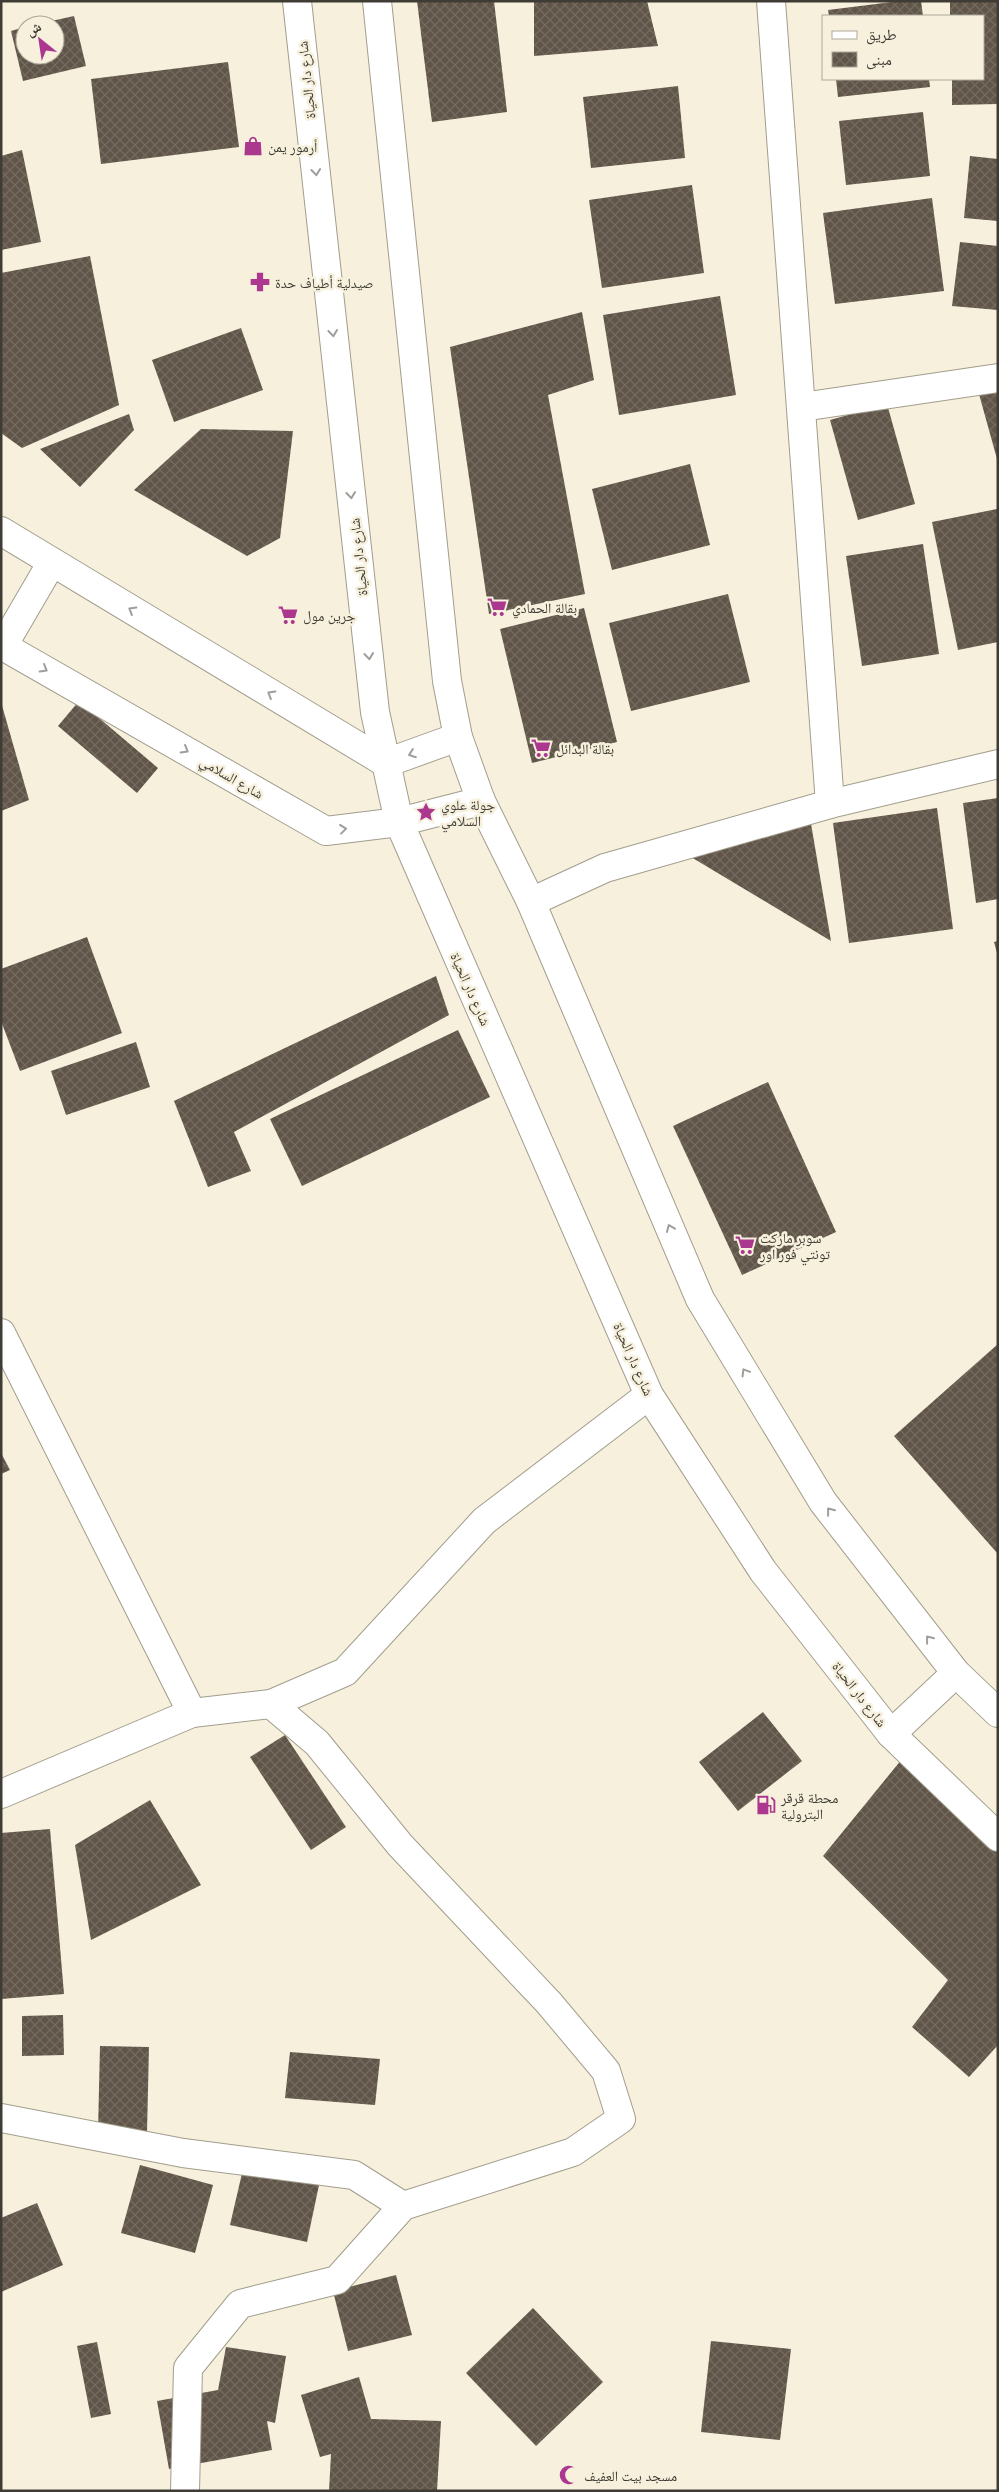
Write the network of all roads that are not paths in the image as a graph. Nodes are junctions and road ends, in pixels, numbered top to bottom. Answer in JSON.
{"nodes":[{"id":1,"x":297,"y":1,"type":"edge"},
{"id":2,"x":376,"y":1,"type":"edge"},
{"id":3,"x":771,"y":1,"type":"edge"},
{"id":4,"x":998,"y":378,"type":"edge"},
{"id":5,"x":802,"y":407,"type":"junction"},
{"id":6,"x":1,"y":531,"type":"edge"},
{"id":7,"x":52,"y":562,"type":"junction"},
{"id":8,"x":2,"y":645,"type":"edge"},
{"id":9,"x":458,"y":737,"type":"junction"},
{"id":10,"x":386,"y":763,"type":"junction"},
{"id":11,"x":998,"y":764,"type":"edge"},
{"id":12,"x":481,"y":801,"type":"junction"},
{"id":13,"x":830,"y":804,"type":"junction"},
{"id":14,"x":399,"y":822,"type":"junction"},
{"id":15,"x":531,"y":902,"type":"junction"},
{"id":16,"x":1,"y":1333,"type":"edge"},
{"id":17,"x":649,"y":1395,"type":"junction"},
{"id":18,"x":956,"y":1673,"type":"junction"},
{"id":19,"x":271,"y":1704,"type":"junction"},
{"id":20,"x":998,"y":1713,"type":"edge"},
{"id":21,"x":192,"y":1714,"type":"junction"},
{"id":22,"x":891,"y":1734,"type":"junction"},
{"id":23,"x":1,"y":1794,"type":"edge"},
{"id":24,"x":998,"y":1837,"type":"edge"},
{"id":25,"x":1,"y":2118,"type":"edge"},
{"id":26,"x":403,"y":2206,"type":"junction"},
{"id":27,"x":185,"y":2491,"type":"edge"}],
"edges":[{"from":1,"to":10,"type":"street","name":"شارع دار الحياة","one_way":true},
{"from":2,"to":9,"type":"street"},
{"from":3,"to":5,"type":"street"},
{"from":4,"to":5,"type":"street"},
{"from":5,"to":13,"type":"street"},
{"from":6,"to":7,"type":"street"},
{"from":7,"to":8,"type":"street"},
{"from":10,"to":7,"type":"street","one_way":true},
{"from":8,"to":14,"type":"street","name":"شارع السلامي","one_way":true},
{"from":9,"to":10,"type":"street","one_way":true},
{"from":9,"to":12,"type":"street"},
{"from":10,"to":14,"type":"street","name":"شارع دار الحياة"},
{"from":11,"to":13,"type":"street"},
{"from":12,"to":14,"type":"street","name":"شارع السلامي"},
{"from":12,"to":15,"type":"street"},
{"from":13,"to":15,"type":"street"},
{"from":14,"to":17,"type":"street","name":"شارع دار الحياة"},
{"from":18,"to":15,"type":"street","one_way":true},
{"from":16,"to":21,"type":"street"},
{"from":17,"to":19,"type":"street"},
{"from":17,"to":22,"type":"street","name":"شارع دار الحياة"},
{"from":18,"to":20,"type":"street"},
{"from":18,"to":22,"type":"street"},
{"from":19,"to":21,"type":"street"},
{"from":19,"to":26,"type":"street"},
{"from":21,"to":23,"type":"street"},
{"from":22,"to":24,"type":"street","name":"شارع دار الحياة"},
{"from":25,"to":26,"type":"street"},
{"from":26,"to":27,"type":"street"}]}
